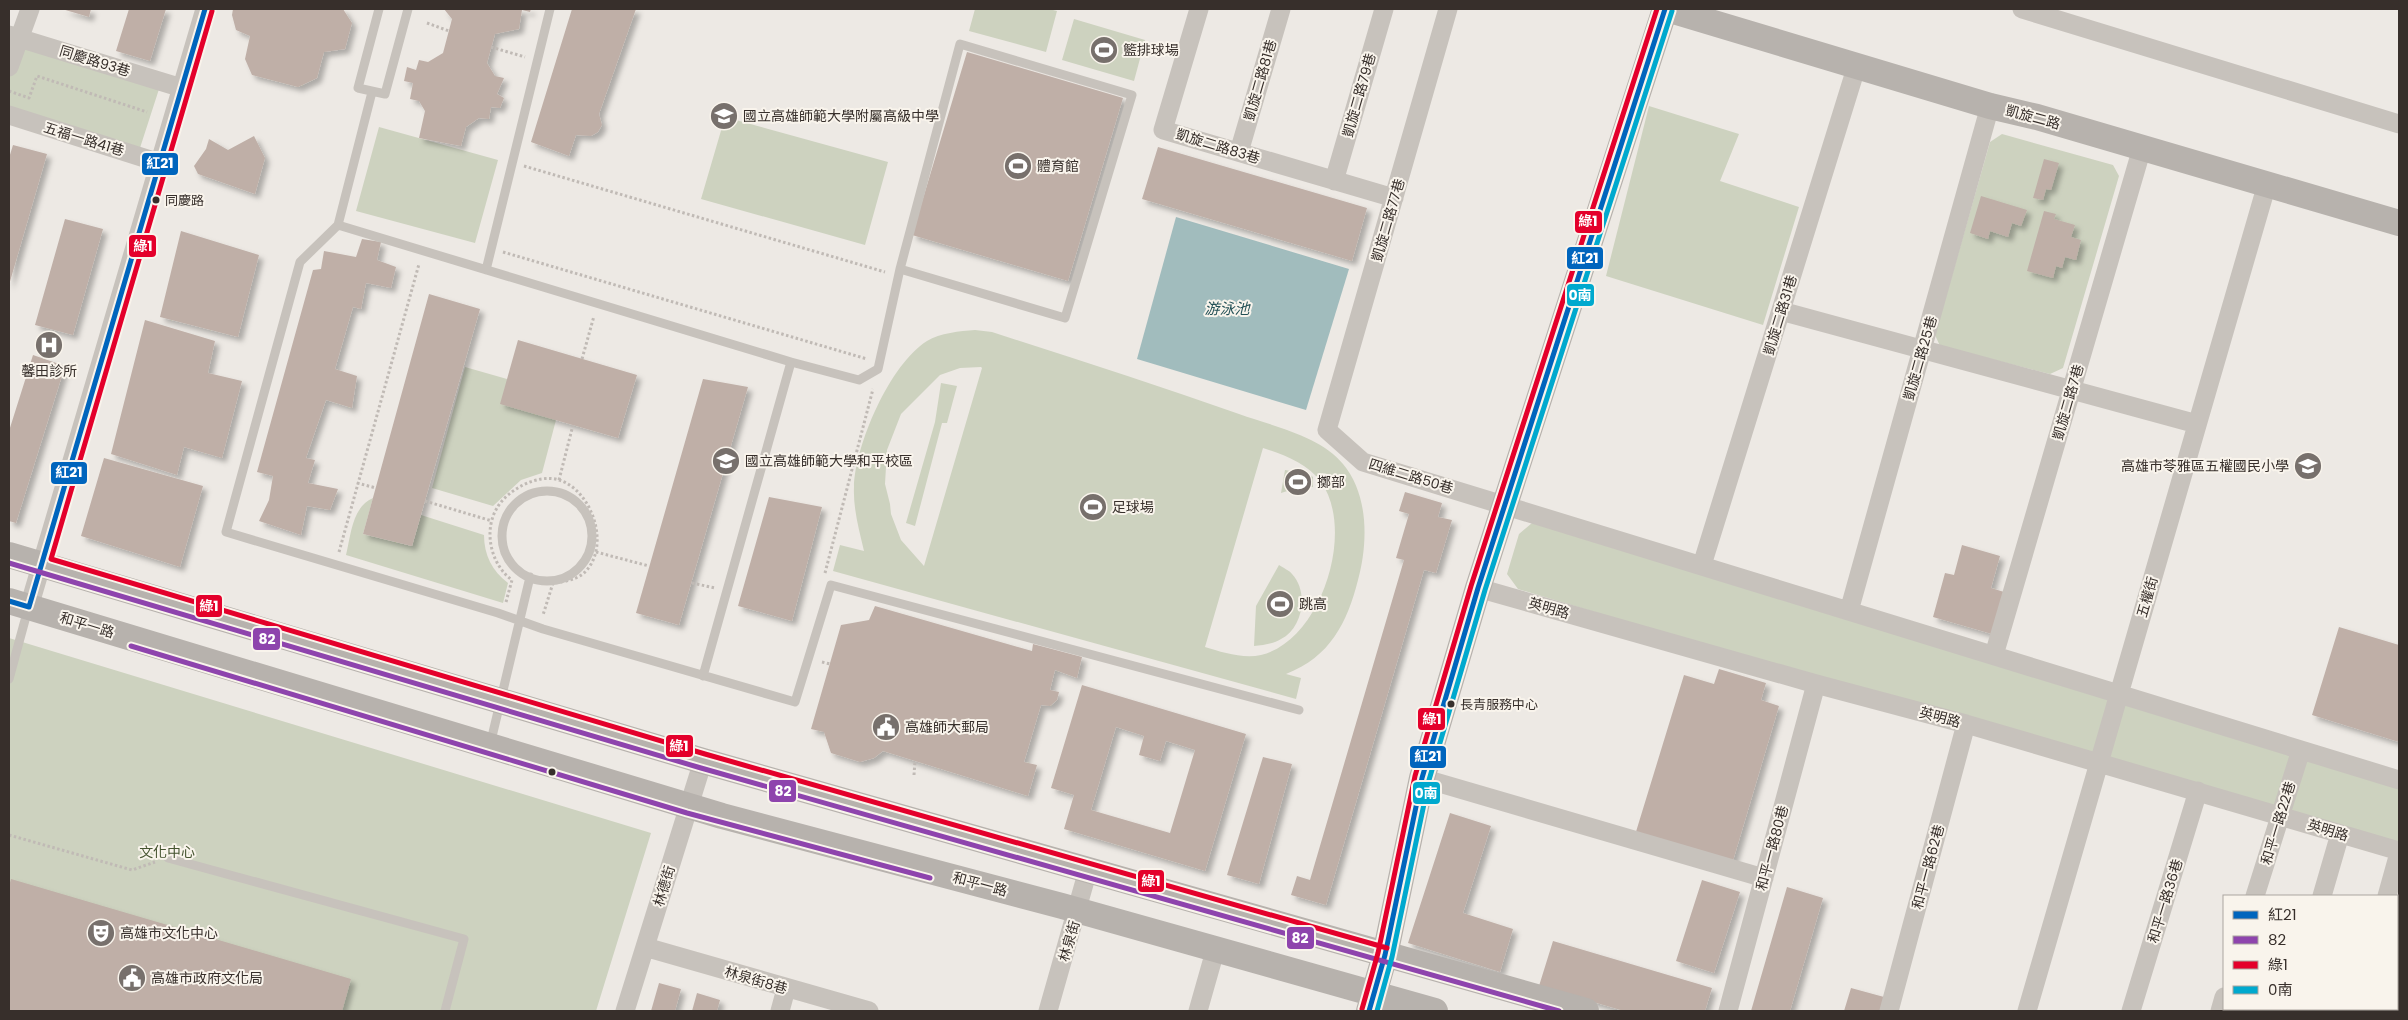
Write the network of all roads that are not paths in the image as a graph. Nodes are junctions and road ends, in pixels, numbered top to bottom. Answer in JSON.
{"nodes":[{"id":1,"x":30,"y":9,"type":"edge"},
{"id":2,"x":205,"y":9,"type":"edge"},
{"id":3,"x":379,"y":9,"type":"edge"},
{"id":4,"x":408,"y":9,"type":"edge"},
{"id":5,"x":550,"y":9,"type":"edge"},
{"id":6,"x":1199,"y":9,"type":"edge"},
{"id":7,"x":1281,"y":9,"type":"edge"},
{"id":8,"x":1384,"y":9,"type":"edge"},
{"id":9,"x":1448,"y":9,"type":"edge"},
{"id":10,"x":1666,"y":9,"type":"edge"},
{"id":11,"x":2028,"y":10,"type":"edge"},
{"id":12,"x":15,"y":36,"type":"edge"},
{"id":13,"x":1858,"y":66,"type":"junction"},
{"id":14,"x":9,"y":67,"type":"edge"},
{"id":15,"x":182,"y":88,"type":"junction"},
{"id":16,"x":372,"y":92,"type":"junction"},
{"id":17,"x":1990,"y":106,"type":"junction"},
{"id":18,"x":9,"y":116,"type":"edge"},
{"id":19,"x":2399,"y":124,"type":"edge"},
{"id":20,"x":2142,"y":148,"type":"junction"},
{"id":21,"x":1240,"y":152,"type":"junction"},
{"id":22,"x":160,"y":162,"type":"junction"},
{"id":23,"x":1334,"y":181,"type":"junction"},
{"id":24,"x":2267,"y":184,"type":"junction"},
{"id":25,"x":1394,"y":198,"type":"junction"},
{"id":26,"x":2399,"y":223,"type":"edge"},
{"id":27,"x":338,"y":226,"type":"junction"},
{"id":28,"x":900,"y":269,"type":"junction"},
{"id":29,"x":486,"y":270,"type":"junction"},
{"id":30,"x":1781,"y":311,"type":"junction"},
{"id":31,"x":1922,"y":351,"type":"junction"},
{"id":32,"x":791,"y":362,"type":"junction"},
{"id":33,"x":2072,"y":390,"type":"junction"},
{"id":34,"x":2197,"y":424,"type":"junction"},
{"id":35,"x":1327,"y":430,"type":"joint"},
{"id":36,"x":1505,"y":504,"type":"junction"},
{"id":37,"x":9,"y":555,"type":"edge"},
{"id":38,"x":42,"y":564,"type":"junction"},
{"id":39,"x":1702,"y":565,"type":"junction"},
{"id":40,"x":530,"y":577,"type":"junction"},
{"id":41,"x":1478,"y":588,"type":"junction"},
{"id":42,"x":19,"y":604,"type":"edge"},
{"id":43,"x":1849,"y":611,"type":"junction"},
{"id":44,"x":520,"y":620,"type":"junction"},
{"id":45,"x":1994,"y":655,"type":"junction"},
{"id":46,"x":703,"y":676,"type":"junction"},
{"id":47,"x":9,"y":679,"type":"edge"},
{"id":48,"x":1816,"y":684,"type":"junction"},
{"id":49,"x":2119,"y":693,"type":"junction"},
{"id":50,"x":500,"y":701,"type":"junction"},
{"id":51,"x":1299,"y":710,"type":"dead end"},
{"id":52,"x":1966,"y":724,"type":"junction"},
{"id":53,"x":490,"y":746,"type":"junction"},
{"id":54,"x":2301,"y":750,"type":"junction"},
{"id":55,"x":704,"y":762,"type":"junction"},
{"id":56,"x":2099,"y":763,"type":"junction"},
{"id":57,"x":1422,"y":778,"type":"junction"},
{"id":58,"x":2399,"y":780,"type":"edge"},
{"id":59,"x":2198,"y":791,"type":"junction"},
{"id":60,"x":690,"y":806,"type":"junction"},
{"id":61,"x":2280,"y":816,"type":"junction"},
{"id":62,"x":2340,"y":834,"type":"junction"},
{"id":63,"x":2399,"y":852,"type":"edge"},
{"id":64,"x":168,"y":858,"type":"road end"},
{"id":65,"x":1088,"y":870,"type":"junction"},
{"id":66,"x":1764,"y":878,"type":"junction"},
{"id":67,"x":2255,"y":895,"type":"edge"},
{"id":68,"x":2322,"y":895,"type":"edge"},
{"id":69,"x":2387,"y":895,"type":"edge"},
{"id":70,"x":1078,"y":910,"type":"junction"},
{"id":71,"x":645,"y":947,"type":"junction"},
{"id":72,"x":1215,"y":951,"type":"junction"},
{"id":73,"x":1385,"y":955,"type":"junction"},
{"id":74,"x":786,"y":989,"type":"junction"},
{"id":75,"x":1372,"y":1002,"type":"edge"},
{"id":76,"x":2399,"y":1006,"type":"edge"},
{"id":77,"x":445,"y":1011,"type":"edge"},
{"id":78,"x":625,"y":1011,"type":"edge"},
{"id":79,"x":780,"y":1011,"type":"edge"},
{"id":80,"x":868,"y":1011,"type":"edge"},
{"id":81,"x":1048,"y":1011,"type":"edge"},
{"id":82,"x":1198,"y":1011,"type":"edge"},
{"id":83,"x":1435,"y":1011,"type":"edge"},
{"id":84,"x":1586,"y":1011,"type":"edge"},
{"id":85,"x":1728,"y":1011,"type":"edge"},
{"id":86,"x":1889,"y":1011,"type":"edge"},
{"id":87,"x":2027,"y":1011,"type":"edge"},
{"id":88,"x":2131,"y":1011,"type":"edge"},
{"id":89,"x":2398,"y":1011,"type":"edge"}],
"edges":[{"from":1,"to":12,"type":"street"},
{"from":2,"to":15,"type":"street"},
{"from":3,"to":16,"type":"lane"},
{"from":4,"to":16,"type":"lane"},
{"from":5,"to":29,"type":"lane"},
{"from":6,"to":21,"type":"street","name":"凱旋二路83巷"},
{"from":7,"to":21,"type":"street","name":"凱旋二路81巷"},
{"from":8,"to":23,"type":"street","name":"凱旋二路79巷"},
{"from":9,"to":25,"type":"street","name":"凱旋二路77巷"},
{"from":10,"to":13,"type":"street","name":"凱旋二路"},
{"from":10,"to":36,"type":"street"},
{"from":11,"to":19,"type":"street"},
{"from":12,"to":14,"type":"street"},
{"from":12,"to":15,"type":"street","name":"同慶路93巷"},
{"from":13,"to":17,"type":"street","name":"凱旋二路"},
{"from":13,"to":30,"type":"street","name":"凱旋二路31巷"},
{"from":15,"to":22,"type":"street"},
{"from":16,"to":27,"type":"lane"},
{"from":17,"to":20,"type":"street","name":"凱旋二路"},
{"from":17,"to":31,"type":"street","name":"凱旋二路25巷"},
{"from":18,"to":22,"type":"street","name":"五福一路41巷"},
{"from":20,"to":24,"type":"street","name":"凱旋二路"},
{"from":20,"to":33,"type":"street","name":"凱旋二路7巷"},
{"from":21,"to":23,"type":"street","name":"凱旋二路83巷"},
{"from":22,"to":38,"type":"street"},
{"from":23,"to":25,"type":"street","name":"凱旋二路83巷"},
{"from":24,"to":26,"type":"street","name":"凱旋二路"},
{"from":24,"to":34,"type":"street","name":"五權街"},
{"from":25,"to":35,"type":"street","name":"凱旋二路77巷"},
{"from":27,"to":29,"type":"lane"},
{"from":27,"to":44,"type":"lane"},
{"from":28,"to":28,"type":"lane"},
{"from":28,"to":32,"type":"lane"},
{"from":29,"to":32,"type":"lane"},
{"from":30,"to":31,"type":"street"},
{"from":30,"to":39,"type":"street","name":"凱旋二路31巷"},
{"from":31,"to":33,"type":"street"},
{"from":31,"to":43,"type":"street","name":"凱旋二路25巷"},
{"from":32,"to":46,"type":"lane"},
{"from":33,"to":34,"type":"street"},
{"from":33,"to":45,"type":"street","name":"凱旋二路7巷"},
{"from":34,"to":49,"type":"street","name":"五權街"},
{"from":35,"to":36,"type":"street","name":"四維二路50巷"},
{"from":36,"to":39,"type":"street"},
{"from":36,"to":41,"type":"street"},
{"from":37,"to":38,"type":"street"},
{"from":38,"to":42,"type":"street"},
{"from":38,"to":50,"type":"street"},
{"from":39,"to":43,"type":"street"},
{"from":40,"to":40,"type":"lane"},
{"from":40,"to":44,"type":"lane"},
{"from":41,"to":48,"type":"street","name":"英明路"},
{"from":41,"to":57,"type":"street"},
{"from":42,"to":47,"type":"lane"},
{"from":42,"to":53,"type":"street","name":"和平一路"},
{"from":43,"to":45,"type":"street"},
{"from":44,"to":46,"type":"lane"},
{"from":44,"to":50,"type":"lane"},
{"from":45,"to":49,"type":"street"},
{"from":46,"to":51,"type":"lane"},
{"from":48,"to":52,"type":"street","name":"英明路"},
{"from":48,"to":66,"type":"street","name":"和平一路80巷"},
{"from":49,"to":54,"type":"street"},
{"from":49,"to":56,"type":"street","name":"五權街"},
{"from":50,"to":53,"type":"lane"},
{"from":50,"to":55,"type":"street"},
{"from":52,"to":56,"type":"street","name":"英明路"},
{"from":52,"to":86,"type":"street","name":"和平一路62巷"},
{"from":53,"to":60,"type":"street","name":"和平一路"},
{"from":54,"to":58,"type":"street"},
{"from":54,"to":61,"type":"street","name":"和平一路22巷"},
{"from":55,"to":60,"type":"street","name":"林德街"},
{"from":55,"to":65,"type":"street"},
{"from":56,"to":59,"type":"street","name":"英明路"},
{"from":56,"to":87,"type":"street","name":"五權街"},
{"from":57,"to":66,"type":"street"},
{"from":57,"to":73,"type":"street"},
{"from":59,"to":61,"type":"street","name":"英明路"},
{"from":59,"to":88,"type":"street","name":"和平一路36巷"},
{"from":60,"to":70,"type":"street","name":"和平一路"},
{"from":60,"to":71,"type":"street","name":"林德街"},
{"from":61,"to":62,"type":"street","name":"英明路"},
{"from":61,"to":67,"type":"street","name":"和平一路22巷"},
{"from":62,"to":63,"type":"street","name":"英明路"},
{"from":62,"to":68,"type":"street"},
{"from":63,"to":69,"type":"street"},
{"from":64,"to":77,"type":"lane"},
{"from":65,"to":70,"type":"street","name":"林泉街"},
{"from":65,"to":73,"type":"street"},
{"from":66,"to":85,"type":"street","name":"和平一路80巷"},
{"from":70,"to":72,"type":"street","name":"和平一路"},
{"from":70,"to":81,"type":"street","name":"林泉街"},
{"from":71,"to":74,"type":"street","name":"林泉街8巷"},
{"from":71,"to":78,"type":"street","name":"林德街"},
{"from":72,"to":75,"type":"street","name":"和平一路"},
{"from":72,"to":82,"type":"street"},
{"from":73,"to":75,"type":"street"},
{"from":73,"to":84,"type":"street"},
{"from":74,"to":79,"type":"street"},
{"from":74,"to":80,"type":"street","name":"林泉街8巷"},
{"from":75,"to":83,"type":"street","name":"和平一路"},
{"from":76,"to":89,"type":"street"}]}
